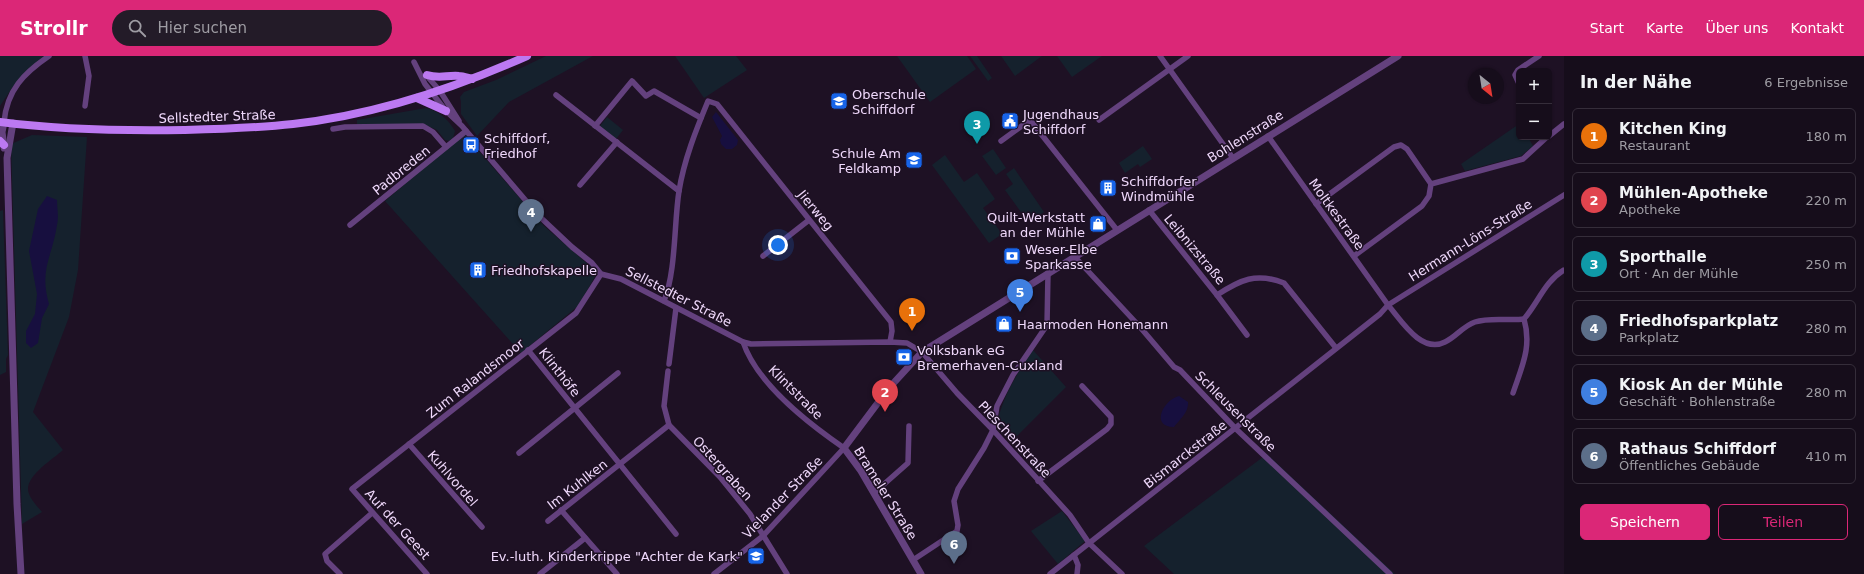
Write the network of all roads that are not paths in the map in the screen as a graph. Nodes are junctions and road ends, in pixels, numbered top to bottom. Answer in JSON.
{"nodes":[{"id":1,"x":49,"y":56,"type":"edge"},
{"id":2,"x":84,"y":56,"type":"edge"},
{"id":3,"x":410,"y":56,"type":"edge"},
{"id":4,"x":527,"y":56,"type":"edge"},
{"id":5,"x":1160,"y":56,"type":"edge"},
{"id":6,"x":1188,"y":56,"type":"edge"},
{"id":7,"x":1398,"y":56,"type":"edge"},
{"id":8,"x":1539,"y":56,"type":"edge"},
{"id":9,"x":414,"y":62,"type":"junction"},
{"id":10,"x":1521,"y":68,"type":"edge"},
{"id":11,"x":1170,"y":70,"type":"junction"},
{"id":12,"x":427,"y":75,"type":"junction"},
{"id":13,"x":472,"y":79,"type":"junction"},
{"id":14,"x":440,"y":91,"type":"junction"},
{"id":15,"x":432,"y":93,"type":"junction"},
{"id":16,"x":556,"y":95,"type":"dead end"},
{"id":17,"x":417,"y":98,"type":"junction"},
{"id":18,"x":85,"y":106,"type":"dead end"},
{"id":19,"x":446,"y":111,"type":"junction"},
{"id":20,"x":701,"y":118,"type":"junction"},
{"id":21,"x":1099,"y":120,"type":"dead end"},
{"id":22,"x":2,"y":122,"type":"edge"},
{"id":23,"x":13,"y":123,"type":"junction"},
{"id":24,"x":1564,"y":124,"type":"edge"},
{"id":25,"x":462,"y":126,"type":"junction"},
{"id":26,"x":595,"y":126,"type":"junction"},
{"id":27,"x":333,"y":129,"type":"dead end"},
{"id":28,"x":466,"y":131,"type":"junction"},
{"id":29,"x":1552,"y":133,"type":"edge"},
{"id":30,"x":1268,"y":136,"type":"junction"},
{"id":31,"x":1544,"y":140,"type":"edge"},
{"id":32,"x":1001,"y":141,"type":"dead end"},
{"id":33,"x":617,"y":142,"type":"junction"},
{"id":34,"x":2,"y":143,"type":"edge"},
{"id":35,"x":446,"y":147,"type":"junction"},
{"id":36,"x":7,"y":158,"type":"junction"},
{"id":37,"x":1233,"y":158,"type":"junction"},
{"id":38,"x":1431,"y":184,"type":"junction"},
{"id":39,"x":580,"y":185,"type":"dead end"},
{"id":40,"x":679,"y":191,"type":"junction"},
{"id":41,"x":1564,"y":195,"type":"edge"},
{"id":42,"x":1316,"y":204,"type":"junction"},
{"id":43,"x":1149,"y":210,"type":"junction"},
{"id":44,"x":809,"y":220,"type":"junction"},
{"id":45,"x":350,"y":225,"type":"dead end"},
{"id":46,"x":1117,"y":230,"type":"junction"},
{"id":47,"x":763,"y":256,"type":"dead end"},
{"id":48,"x":1074,"y":256,"type":"junction"},
{"id":49,"x":1354,"y":256,"type":"junction"},
{"id":50,"x":1564,"y":270,"type":"edge"},
{"id":51,"x":1048,"y":273,"type":"junction"},
{"id":52,"x":601,"y":274,"type":"junction"},
{"id":53,"x":1216,"y":295,"type":"junction"},
{"id":54,"x":664,"y":301,"type":"junction"},
{"id":55,"x":1388,"y":305,"type":"junction"},
{"id":56,"x":676,"y":308,"type":"junction"},
{"id":57,"x":1524,"y":319,"type":"junction"},
{"id":58,"x":1247,"y":334,"type":"dead end"},
{"id":59,"x":743,"y":342,"type":"junction"},
{"id":60,"x":890,"y":342,"type":"junction"},
{"id":61,"x":1336,"y":348,"type":"junction"},
{"id":62,"x":528,"y":350,"type":"junction"},
{"id":63,"x":922,"y":352,"type":"junction"},
{"id":64,"x":669,"y":364,"type":"dead end"},
{"id":65,"x":668,"y":371,"type":"dead end"},
{"id":66,"x":618,"y":373,"type":"dead end"},
{"id":67,"x":1082,"y":386,"type":"dead end"},
{"id":68,"x":1513,"y":393,"type":"dead end"},
{"id":69,"x":574,"y":409,"type":"junction"},
{"id":70,"x":669,"y":425,"type":"junction"},
{"id":71,"x":909,"y":426,"type":"dead end"},
{"id":72,"x":1235,"y":428,"type":"junction"},
{"id":73,"x":993,"y":430,"type":"junction"},
{"id":74,"x":409,"y":444,"type":"junction"},
{"id":75,"x":844,"y":448,"type":"junction"},
{"id":76,"x":520,"y":453,"type":"dead end"},
{"id":77,"x":619,"y":464,"type":"junction"},
{"id":78,"x":1038,"y":481,"type":"junction"},
{"id":79,"x":352,"y":489,"type":"joint"},
{"id":80,"x":874,"y":492,"type":"junction"},
{"id":81,"x":561,"y":510,"type":"junction"},
{"id":82,"x":372,"y":513,"type":"junction"},
{"id":83,"x":548,"y":521,"type":"dead end"},
{"id":84,"x":482,"y":527,"type":"dead end"},
{"id":85,"x":676,"y":534,"type":"dead end"},
{"id":86,"x":763,"y":536,"type":"junction"},
{"id":87,"x":586,"y":538,"type":"junction"},
{"id":88,"x":1089,"y":543,"type":"junction"},
{"id":89,"x":1074,"y":555,"type":"junction"},
{"id":90,"x":913,"y":560,"type":"junction"},
{"id":91,"x":21,"y":574,"type":"edge"},
{"id":92,"x":340,"y":574,"type":"edge"},
{"id":93,"x":427,"y":574,"type":"edge"},
{"id":94,"x":540,"y":574,"type":"edge"},
{"id":95,"x":617,"y":574,"type":"edge"},
{"id":96,"x":714,"y":574,"type":"edge"},
{"id":97,"x":786,"y":574,"type":"edge"},
{"id":98,"x":921,"y":574,"type":"edge"},
{"id":99,"x":1050,"y":574,"type":"edge"},
{"id":100,"x":1077,"y":574,"type":"edge"},
{"id":101,"x":1122,"y":574,"type":"edge"},
{"id":102,"x":1390,"y":574,"type":"edge"}],
"edges":[{"from":1,"to":22,"type":"street"},
{"from":2,"to":18,"type":"street"},
{"from":3,"to":9,"type":"street"},
{"from":4,"to":13,"type":"main road","name":"Sellstedter Straße"},
{"from":5,"to":11,"type":"street"},
{"from":6,"to":11,"type":"street"},
{"from":7,"to":30,"type":"street","name":"Bohlenstraße"},
{"from":8,"to":10,"type":"street"},
{"from":9,"to":12,"type":"street"},
{"from":9,"to":15,"type":"street"},
{"from":11,"to":21,"type":"street"},
{"from":11,"to":37,"type":"street"},
{"from":12,"to":13,"type":"main road"},
{"from":12,"to":14,"type":"street"},
{"from":13,"to":14,"type":"main road","name":"Sellstedter Straße"},
{"from":14,"to":15,"type":"main road","name":"Sellstedter Straße"},
{"from":14,"to":25,"type":"street"},
{"from":15,"to":17,"type":"main road","name":"Sellstedter Straße"},
{"from":15,"to":19,"type":"street"},
{"from":16,"to":26,"type":"street"},
{"from":17,"to":19,"type":"main road"},
{"from":17,"to":23,"type":"main road","name":"Sellstedter Straße"},
{"from":19,"to":25,"type":"street"},
{"from":20,"to":26,"type":"street"},
{"from":20,"to":40,"type":"street"},
{"from":20,"to":44,"type":"street","name":"Jierweg"},
{"from":22,"to":23,"type":"main road","name":"Sellstedter Straße"},
{"from":22,"to":34,"type":"street"},
{"from":23,"to":36,"type":"street"},
{"from":24,"to":29,"type":"street"},
{"from":25,"to":28,"type":"street"},
{"from":26,"to":33,"type":"street"},
{"from":27,"to":35,"type":"street"},
{"from":28,"to":35,"type":"street","name":"Padbreden"},
{"from":28,"to":52,"type":"street"},
{"from":30,"to":37,"type":"street","name":"Bohlenstraße"},
{"from":30,"to":42,"type":"street","name":"Moltkestraße"},
{"from":31,"to":38,"type":"street"},
{"from":32,"to":46,"type":"street"},
{"from":33,"to":39,"type":"street"},
{"from":33,"to":40,"type":"street"},
{"from":34,"to":36,"type":"street"},
{"from":35,"to":45,"type":"street","name":"Padbreden"},
{"from":36,"to":91,"type":"street"},
{"from":37,"to":43,"type":"street","name":"Bohlenstraße"},
{"from":38,"to":42,"type":"street"},
{"from":38,"to":49,"type":"street"},
{"from":40,"to":54,"type":"street"},
{"from":41,"to":55,"type":"street","name":"Hermann-Löns-Straße"},
{"from":42,"to":49,"type":"street","name":"Moltkestraße"},
{"from":43,"to":46,"type":"street","name":"Bohlenstraße"},
{"from":43,"to":53,"type":"street","name":"Leibnizstraße"},
{"from":44,"to":47,"type":"street"},
{"from":44,"to":60,"type":"street","name":"Jierweg"},
{"from":46,"to":48,"type":"street","name":"Bohlenstraße"},
{"from":48,"to":51,"type":"street","name":"Bohlenstraße"},
{"from":48,"to":72,"type":"street","name":"Schleusenstraße"},
{"from":49,"to":55,"type":"street","name":"Moltkestraße"},
{"from":50,"to":57,"type":"street"},
{"from":51,"to":63,"type":"street","name":"Bohlenstraße"},
{"from":51,"to":73,"type":"street"},
{"from":52,"to":54,"type":"street","name":"Sellstedter Straße"},
{"from":52,"to":62,"type":"street","name":"Zum Ralandsmoor"},
{"from":53,"to":58,"type":"street"},
{"from":53,"to":61,"type":"street","name":"Leibnizstraße"},
{"from":54,"to":56,"type":"street","name":"Sellstedter Straße"},
{"from":55,"to":57,"type":"street","name":"Moltkestraße"},
{"from":55,"to":61,"type":"street","name":"Bismarckstraße"},
{"from":56,"to":59,"type":"street","name":"Sellstedter Straße"},
{"from":56,"to":64,"type":"street"},
{"from":57,"to":68,"type":"street"},
{"from":59,"to":60,"type":"street","name":"Sellstedter Straße"},
{"from":59,"to":75,"type":"street","name":"Klintstraße"},
{"from":60,"to":63,"type":"street","name":"Sellstedter Straße"},
{"from":61,"to":72,"type":"street","name":"Bismarckstraße"},
{"from":62,"to":69,"type":"street","name":"Klinthöfe"},
{"from":62,"to":74,"type":"street","name":"Zum Ralandsmoor"},
{"from":63,"to":73,"type":"street","name":"Pleschenstraße"},
{"from":63,"to":75,"type":"street","name":"Brameler Straße"},
{"from":65,"to":70,"type":"street"},
{"from":66,"to":69,"type":"street","name":"Klinthöfe"},
{"from":67,"to":78,"type":"street"},
{"from":69,"to":76,"type":"street","name":"Klinthöfe"},
{"from":69,"to":77,"type":"street","name":"Klinthöfe"},
{"from":70,"to":77,"type":"street","name":"Im Kuhlken"},
{"from":70,"to":86,"type":"street","name":"Ostergraben"},
{"from":71,"to":80,"type":"street"},
{"from":72,"to":88,"type":"street","name":"Bismarckstraße"},
{"from":72,"to":102,"type":"street","name":"Schleusenstraße"},
{"from":73,"to":78,"type":"street","name":"Pleschenstraße"},
{"from":73,"to":90,"type":"street"},
{"from":74,"to":79,"type":"street","name":"Zum Ralandsmoor"},
{"from":74,"to":84,"type":"street","name":"Kuhlvordel"},
{"from":75,"to":80,"type":"street","name":"Brameler Straße"},
{"from":75,"to":86,"type":"street","name":"Vielander Straße"},
{"from":77,"to":81,"type":"street","name":"Im Kuhlken"},
{"from":77,"to":85,"type":"street","name":"Im Kuhlken"},
{"from":78,"to":88,"type":"street","name":"Pleschenstraße"},
{"from":79,"to":82,"type":"street","name":"Auf der Geest"},
{"from":80,"to":90,"type":"street","name":"Brameler Straße"},
{"from":81,"to":83,"type":"street","name":"Im Kuhlken"},
{"from":81,"to":87,"type":"street"},
{"from":82,"to":92,"type":"street"},
{"from":82,"to":93,"type":"street","name":"Auf der Geest"},
{"from":86,"to":96,"type":"street","name":"Vielander Straße"},
{"from":86,"to":97,"type":"street","name":"Ostergraben"},
{"from":87,"to":94,"type":"street"},
{"from":87,"to":95,"type":"street"},
{"from":88,"to":89,"type":"street","name":"Bismarckstraße"},
{"from":88,"to":101,"type":"street","name":"Pleschenstraße"},
{"from":89,"to":99,"type":"street","name":"Bismarckstraße"},
{"from":89,"to":100,"type":"street"},
{"from":90,"to":98,"type":"street","name":"Brameler Straße"}]}
